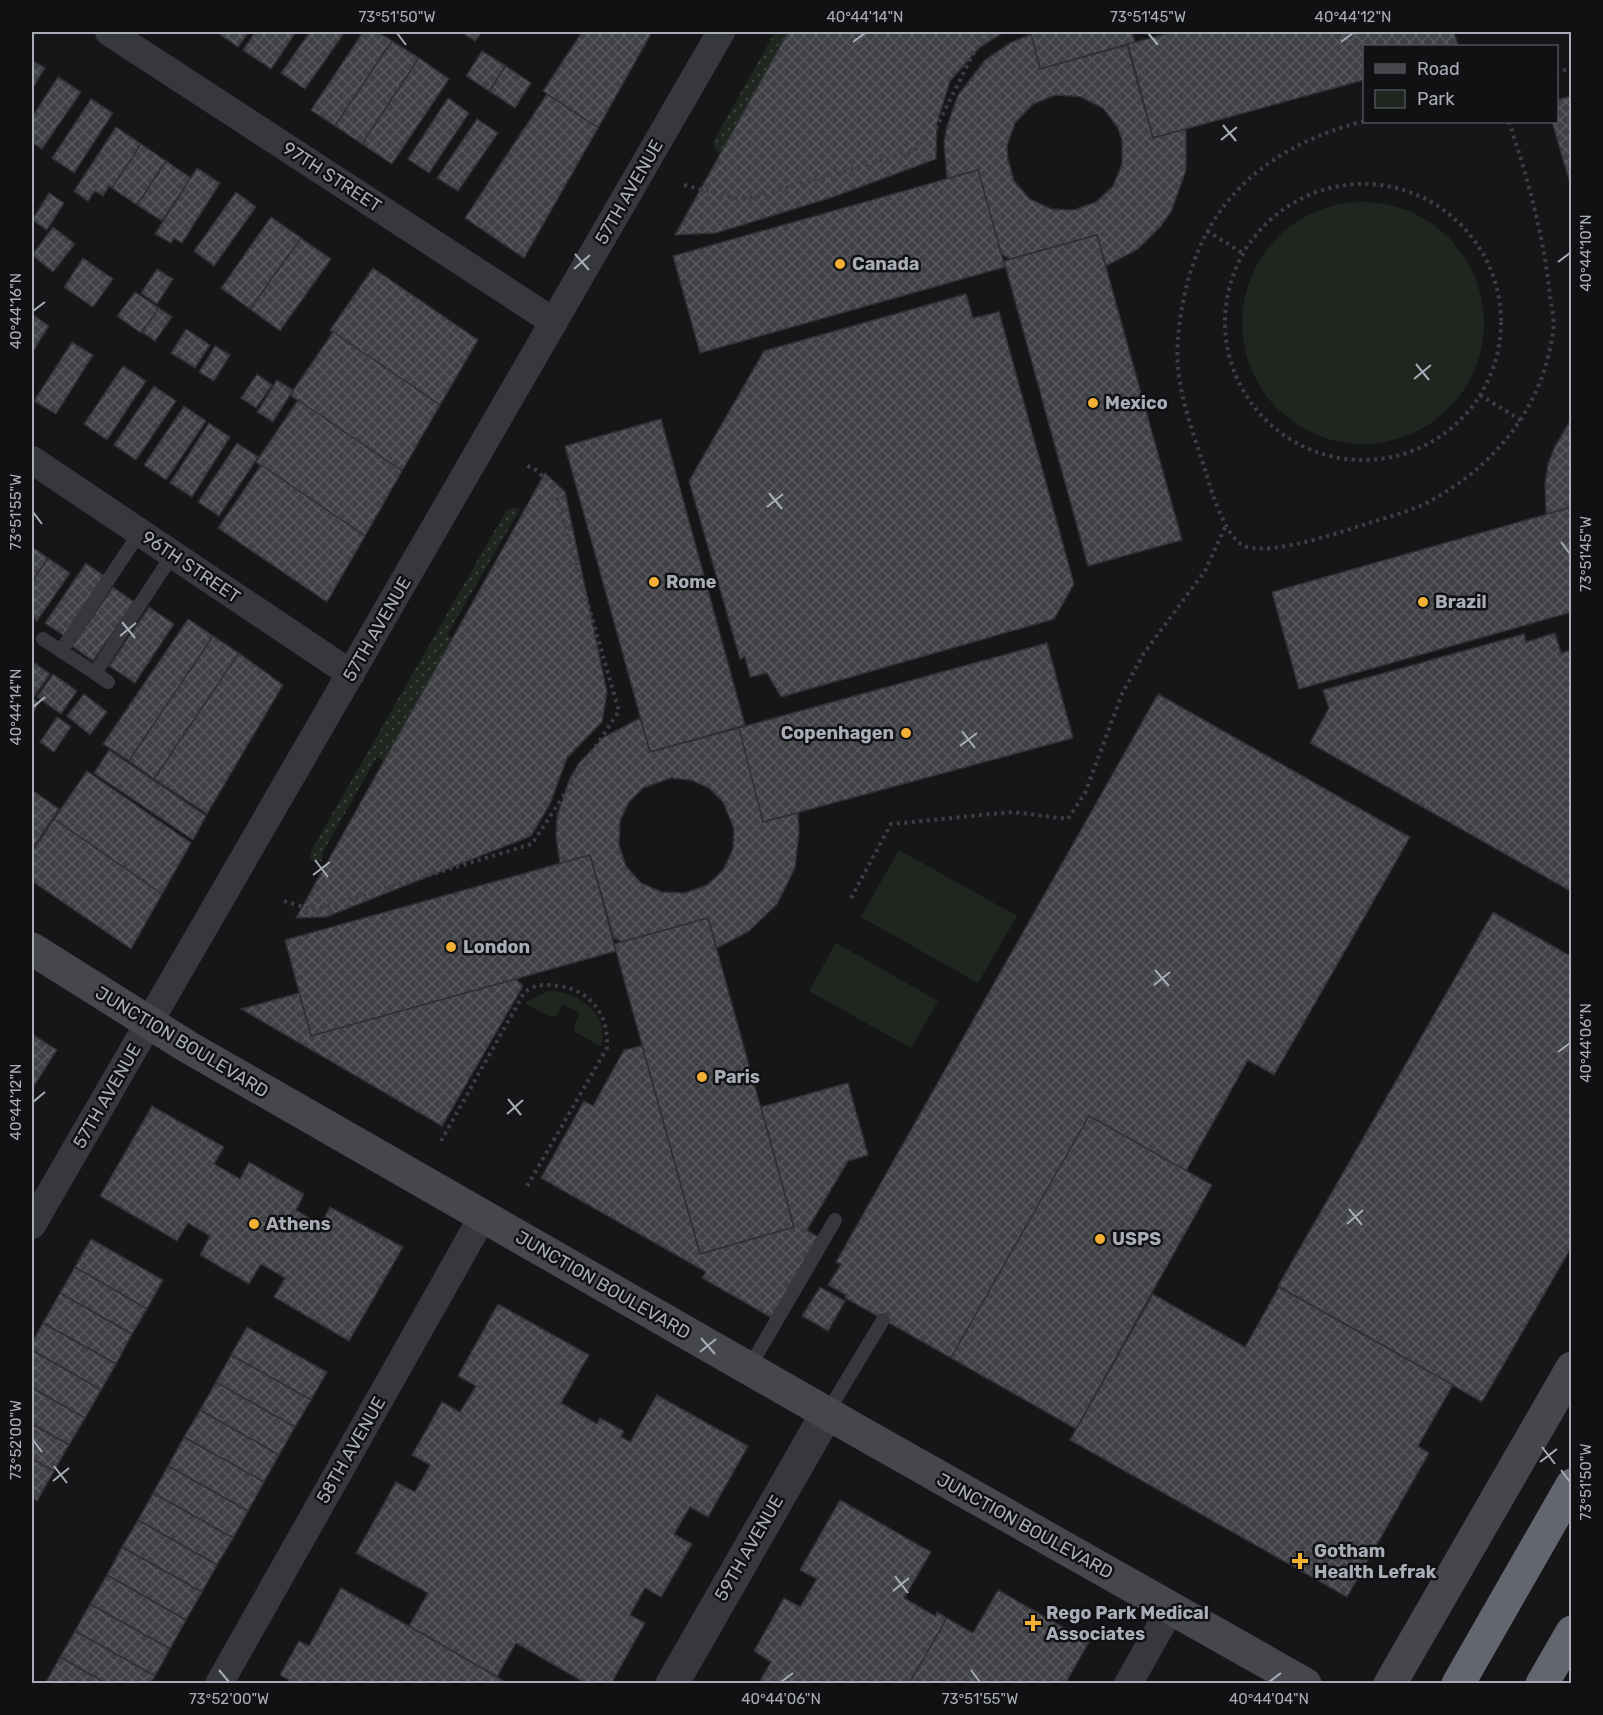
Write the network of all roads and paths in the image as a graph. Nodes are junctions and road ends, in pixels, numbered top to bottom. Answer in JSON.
{"nodes":[{"id":1,"x":109,"y":32,"type":"edge"},
{"id":2,"x":721,"y":32,"type":"edge"},
{"id":3,"x":984,"y":32,"type":"edge"},
{"id":4,"x":1363,"y":122,"type":"edge"},
{"id":5,"x":1509,"y":123,"type":"edge"},
{"id":6,"x":684,"y":185,"type":"dead end"},
{"id":7,"x":1207,"y":231,"type":"junction"},
{"id":8,"x":1244,"y":254,"type":"junction"},
{"id":9,"x":554,"y":322,"type":"junction"},
{"id":10,"x":1480,"y":395,"type":"junction"},
{"id":11,"x":1522,"y":421,"type":"junction"},
{"id":12,"x":32,"y":460,"type":"edge"},
{"id":13,"x":524,"y":464,"type":"dead end"},
{"id":14,"x":1226,"y":525,"type":"junction"},
{"id":15,"x":140,"y":532,"type":"junction"},
{"id":16,"x":173,"y":554,"type":"junction"},
{"id":17,"x":43,"y":639,"type":"dead end"},
{"id":18,"x":61,"y":651,"type":"junction"},
{"id":19,"x":95,"y":673,"type":"junction"},
{"id":20,"x":351,"y":674,"type":"junction"},
{"id":21,"x":108,"y":682,"type":"dead end"},
{"id":22,"x":851,"y":898,"type":"dead end"},
{"id":23,"x":284,"y":901,"type":"dead end"},
{"id":24,"x":32,"y":949,"type":"edge"},
{"id":25,"x":149,"y":1025,"type":"junction"},
{"id":26,"x":441,"y":1140,"type":"dead end"},
{"id":27,"x":526,"y":1188,"type":"dead end"},
{"id":28,"x":483,"y":1216,"type":"junction"},
{"id":29,"x":835,"y":1220,"type":"dead end"},
{"id":30,"x":32,"y":1225,"type":"edge"},
{"id":31,"x":884,"y":1320,"type":"dead end"},
{"id":32,"x":749,"y":1368,"type":"junction"},
{"id":33,"x":1572,"y":1368,"type":"edge"},
{"id":34,"x":827,"y":1413,"type":"junction"},
{"id":35,"x":1572,"y":1485,"type":"edge"},
{"id":36,"x":1171,"y":1608,"type":"junction"},
{"id":37,"x":1568,"y":1639,"type":"edge"},
{"id":38,"x":219,"y":1683,"type":"edge"},
{"id":39,"x":672,"y":1683,"type":"edge"},
{"id":40,"x":1128,"y":1683,"type":"edge"},
{"id":41,"x":1305,"y":1683,"type":"edge"},
{"id":42,"x":1390,"y":1683,"type":"edge"},
{"id":43,"x":1458,"y":1683,"type":"edge"},
{"id":44,"x":1542,"y":1683,"type":"edge"}],
"edges":[{"from":1,"to":9,"type":"street","name":"97TH STREET"},
{"from":2,"to":9,"type":"street","name":"57TH AVENUE"},
{"from":3,"to":6,"type":"path"},
{"from":4,"to":7,"type":"path"},
{"from":5,"to":11,"type":"path"},
{"from":7,"to":8,"type":"path"},
{"from":7,"to":14,"type":"path"},
{"from":8,"to":10,"type":"path"},
{"from":8,"to":10,"type":"path"},
{"from":9,"to":20,"type":"street","name":"57TH AVENUE"},
{"from":10,"to":11,"type":"path"},
{"from":11,"to":14,"type":"path"},
{"from":12,"to":15,"type":"street","name":"96TH STREET"},
{"from":13,"to":23,"type":"path"},
{"from":14,"to":22,"type":"path"},
{"from":15,"to":16,"type":"street","name":"96TH STREET"},
{"from":15,"to":18,"type":"lane"},
{"from":16,"to":19,"type":"lane"},
{"from":16,"to":20,"type":"street","name":"96TH STREET"},
{"from":17,"to":18,"type":"lane"},
{"from":18,"to":19,"type":"lane"},
{"from":19,"to":21,"type":"lane"},
{"from":20,"to":25,"type":"street","name":"57TH AVENUE"},
{"from":24,"to":25,"type":"main road","name":"JUNCTION BOULEVARD"},
{"from":25,"to":28,"type":"main road","name":"JUNCTION BOULEVARD"},
{"from":25,"to":30,"type":"street","name":"57TH AVENUE"},
{"from":26,"to":27,"type":"path"},
{"from":28,"to":32,"type":"main road","name":"JUNCTION BOULEVARD"},
{"from":28,"to":38,"type":"street","name":"58TH AVENUE"},
{"from":29,"to":32,"type":"lane"},
{"from":31,"to":34,"type":"lane"},
{"from":32,"to":34,"type":"main road","name":"JUNCTION BOULEVARD"},
{"from":33,"to":42,"type":"main road"},
{"from":34,"to":36,"type":"main road","name":"JUNCTION BOULEVARD"},
{"from":34,"to":39,"type":"street","name":"59TH AVENUE"},
{"from":35,"to":43,"type":"highway"},
{"from":36,"to":40,"type":"street"},
{"from":36,"to":41,"type":"main road","name":"JUNCTION BOULEVARD"},
{"from":37,"to":44,"type":"highway"}]}
